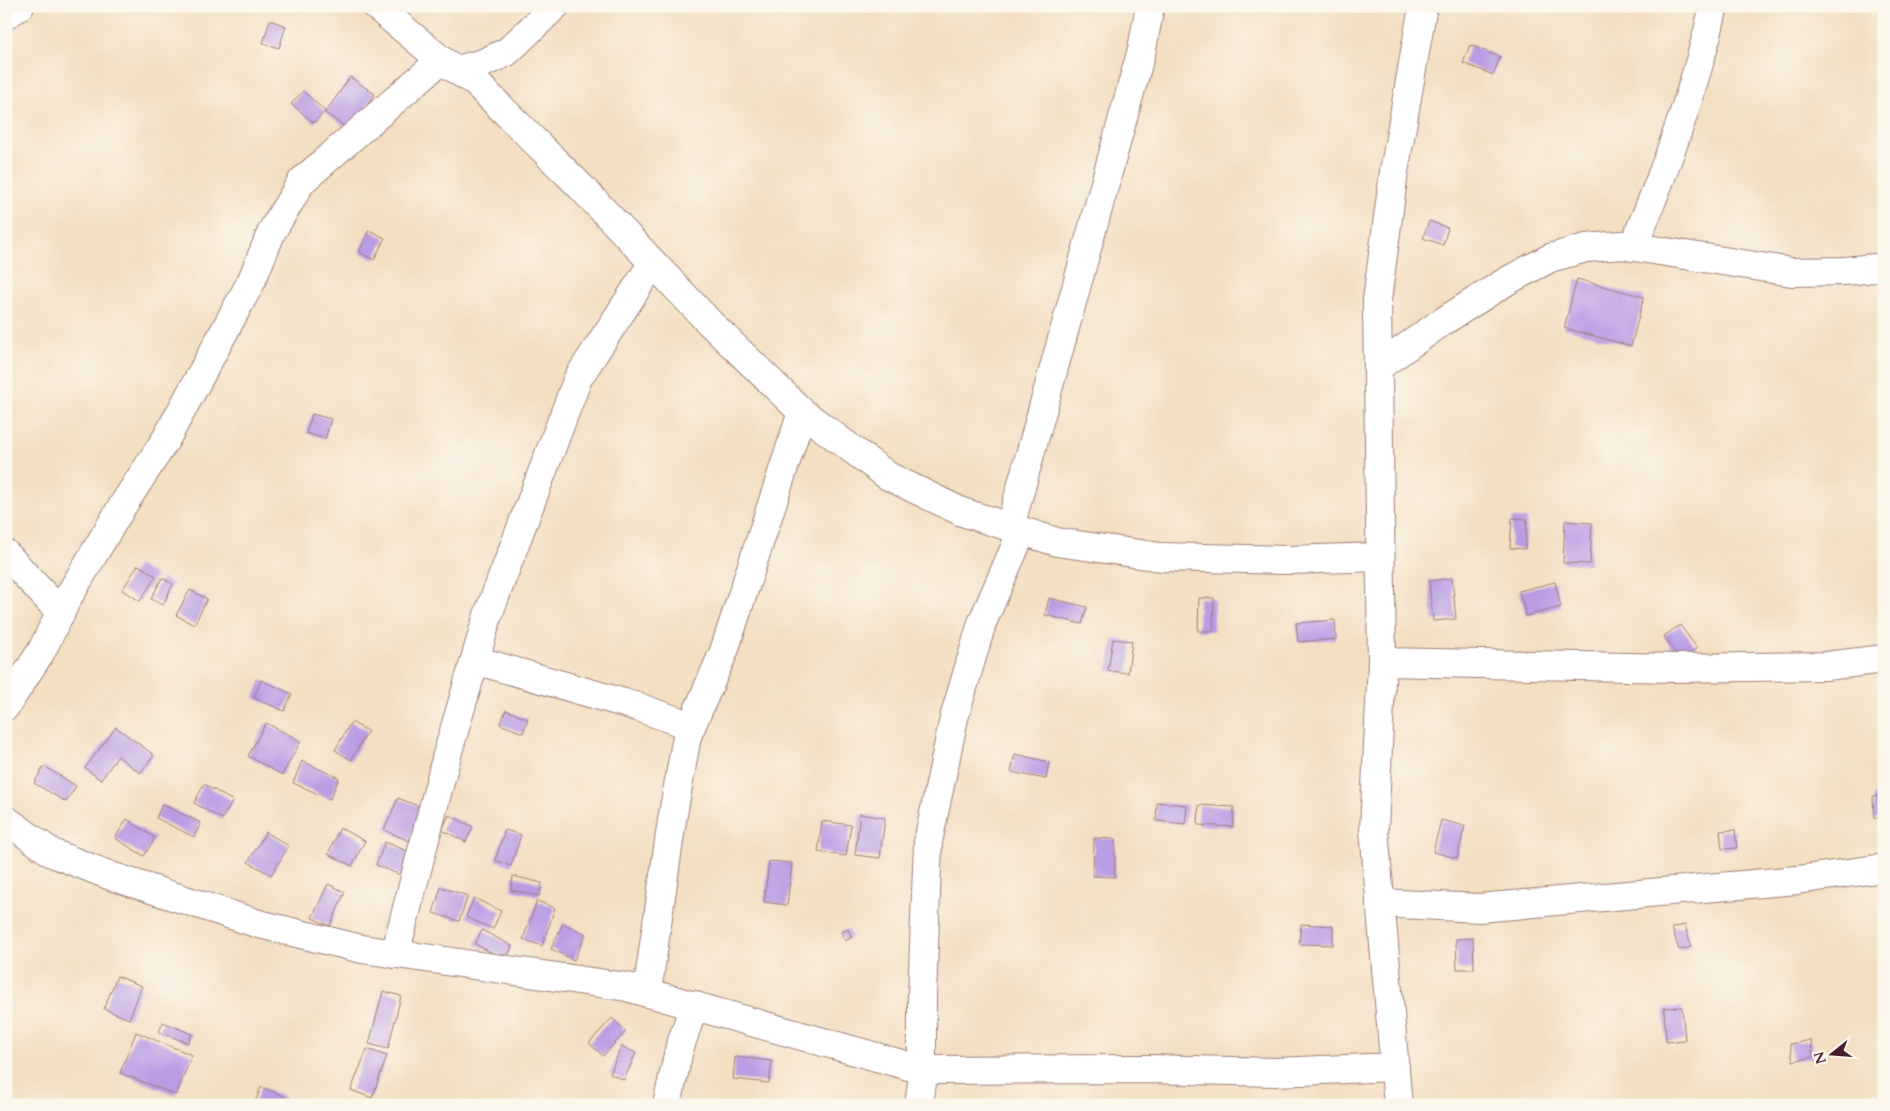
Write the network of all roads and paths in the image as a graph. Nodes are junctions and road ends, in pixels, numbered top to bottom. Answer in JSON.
{"nodes":[{"id":1,"x":20,"y":6,"type":"edge"},
{"id":2,"x":376,"y":6,"type":"edge"},
{"id":3,"x":555,"y":6,"type":"edge"},
{"id":4,"x":1150,"y":6,"type":"edge"},
{"id":5,"x":1423,"y":6,"type":"edge"},
{"id":6,"x":1714,"y":6,"type":"edge"},
{"id":7,"x":6,"y":15,"type":"edge"},
{"id":8,"x":449,"y":65,"type":"junction"},
{"id":9,"x":1633,"y":247,"type":"junction"},
{"id":10,"x":653,"y":263,"type":"junction"},
{"id":11,"x":1884,"y":267,"type":"edge"},
{"id":12,"x":1378,"y":367,"type":"junction"},
{"id":13,"x":802,"y":412,"type":"junction"},
{"id":14,"x":1016,"y":529,"type":"junction"},
{"id":15,"x":6,"y":554,"type":"edge"},
{"id":16,"x":1380,"y":557,"type":"junction"},
{"id":17,"x":61,"y":613,"type":"junction"},
{"id":18,"x":1884,"y":659,"type":"edge"},
{"id":19,"x":475,"y":660,"type":"junction"},
{"id":20,"x":1382,"y":662,"type":"junction"},
{"id":21,"x":6,"y":706,"type":"edge"},
{"id":22,"x":691,"y":726,"type":"junction"},
{"id":23,"x":6,"y":820,"type":"edge"},
{"id":24,"x":1884,"y":868,"type":"edge"},
{"id":25,"x":1380,"y":903,"type":"junction"},
{"id":26,"x":395,"y":954,"type":"junction"},
{"id":27,"x":648,"y":992,"type":"junction"},
{"id":28,"x":694,"y":1005,"type":"junction"},
{"id":29,"x":1395,"y":1067,"type":"junction"},
{"id":30,"x":922,"y":1070,"type":"junction"},
{"id":31,"x":667,"y":1105,"type":"edge"},
{"id":32,"x":919,"y":1105,"type":"edge"},
{"id":33,"x":1398,"y":1105,"type":"edge"}],
"edges":[{"from":1,"to":7,"type":"street"},
{"from":2,"to":8,"type":"street"},
{"from":3,"to":8,"type":"street"},
{"from":4,"to":14,"type":"street"},
{"from":5,"to":12,"type":"street"},
{"from":6,"to":9,"type":"street"},
{"from":8,"to":10,"type":"street"},
{"from":8,"to":17,"type":"street"},
{"from":9,"to":11,"type":"street"},
{"from":9,"to":12,"type":"street"},
{"from":10,"to":13,"type":"street"},
{"from":10,"to":19,"type":"street"},
{"from":12,"to":16,"type":"street"},
{"from":13,"to":14,"type":"street"},
{"from":13,"to":22,"type":"street"},
{"from":14,"to":16,"type":"street"},
{"from":14,"to":30,"type":"street"},
{"from":15,"to":17,"type":"street"},
{"from":16,"to":20,"type":"street"},
{"from":17,"to":21,"type":"street"},
{"from":18,"to":20,"type":"street"},
{"from":19,"to":22,"type":"street"},
{"from":19,"to":26,"type":"street"},
{"from":20,"to":25,"type":"street"},
{"from":22,"to":27,"type":"street"},
{"from":23,"to":26,"type":"street"},
{"from":24,"to":25,"type":"street"},
{"from":25,"to":29,"type":"street"},
{"from":26,"to":27,"type":"street"},
{"from":27,"to":28,"type":"street"},
{"from":28,"to":30,"type":"street"},
{"from":28,"to":31,"type":"street"},
{"from":29,"to":30,"type":"street"},
{"from":29,"to":33,"type":"street"},
{"from":30,"to":32,"type":"street"}]}
